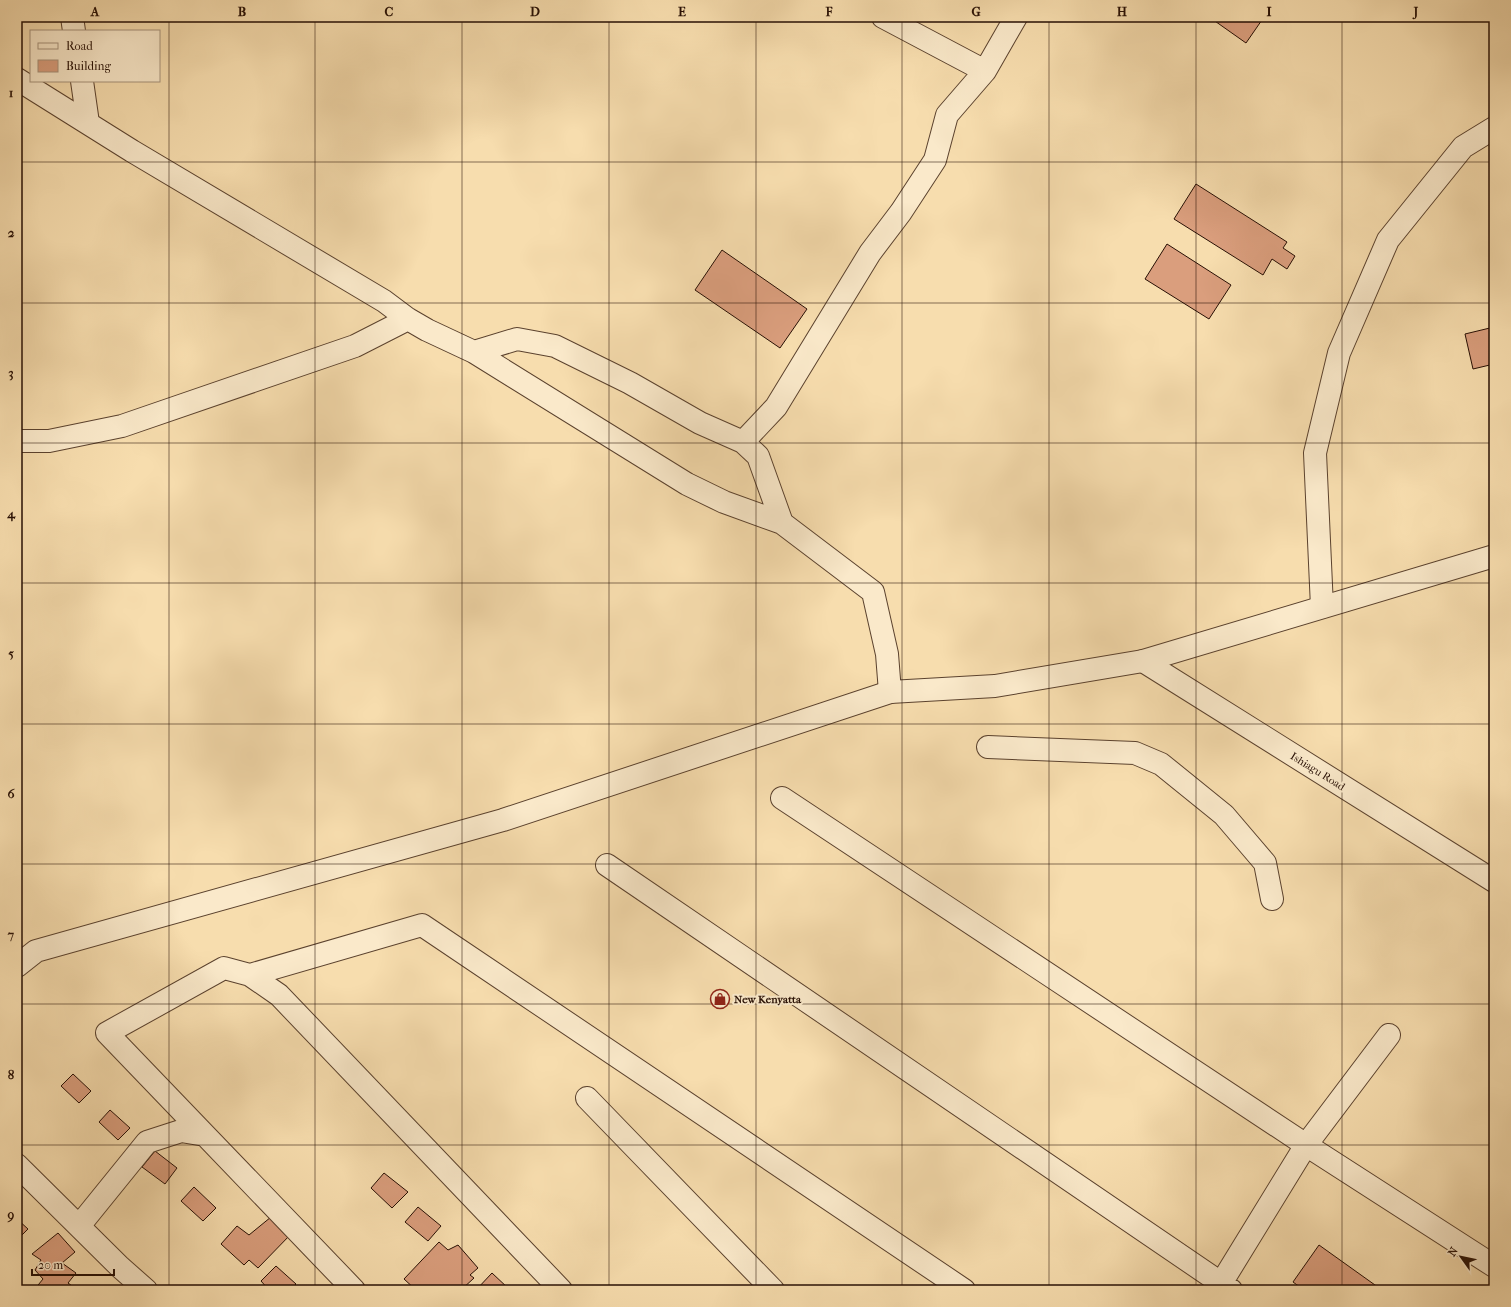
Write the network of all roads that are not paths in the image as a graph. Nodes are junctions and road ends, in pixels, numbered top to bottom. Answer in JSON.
{"nodes":[{"id":1,"x":72,"y":17,"type":"edge"},
{"id":2,"x":883,"y":17,"type":"edge"},
{"id":3,"x":1016,"y":17,"type":"edge"},
{"id":4,"x":74,"y":30,"type":"edge"},
{"id":5,"x":986,"y":71,"type":"junction"},
{"id":6,"x":17,"y":79,"type":"edge"},
{"id":7,"x":82,"y":82,"type":"edge"},
{"id":8,"x":88,"y":123,"type":"junction"},
{"id":9,"x":1494,"y":128,"type":"edge"},
{"id":10,"x":408,"y":319,"type":"junction"},
{"id":11,"x":474,"y":352,"type":"junction"},
{"id":12,"x":17,"y":441,"type":"edge"},
{"id":13,"x":744,"y":442,"type":"junction"},
{"id":14,"x":782,"y":523,"type":"junction"},
{"id":15,"x":1494,"y":556,"type":"edge"},
{"id":16,"x":1322,"y":607,"type":"junction"},
{"id":17,"x":1143,"y":661,"type":"junction"},
{"id":18,"x":890,"y":692,"type":"junction"},
{"id":19,"x":988,"y":747,"type":"dead end"},
{"id":20,"x":782,"y":798,"type":"dead end"},
{"id":21,"x":607,"y":865,"type":"dead end"},
{"id":22,"x":1494,"y":881,"type":"edge"},
{"id":23,"x":1272,"y":899,"type":"dead end"},
{"id":24,"x":17,"y":966,"type":"edge"},
{"id":25,"x":250,"y":976,"type":"junction"},
{"id":26,"x":1389,"y":1035,"type":"dead end"},
{"id":27,"x":587,"y":1098,"type":"dead end"},
{"id":28,"x":204,"y":1135,"type":"junction"},
{"id":29,"x":1306,"y":1145,"type":"junction"},
{"id":30,"x":17,"y":1165,"type":"edge"},
{"id":31,"x":79,"y":1226,"type":"junction"},
{"id":32,"x":1494,"y":1266,"type":"edge"},
{"id":33,"x":1223,"y":1288,"type":"edge"},
{"id":34,"x":146,"y":1290,"type":"edge"},
{"id":35,"x":354,"y":1290,"type":"edge"},
{"id":36,"x":560,"y":1290,"type":"edge"},
{"id":37,"x":773,"y":1290,"type":"edge"},
{"id":38,"x":964,"y":1290,"type":"edge"}],
"edges":[{"from":1,"to":4,"type":"street"},
{"from":2,"to":5,"type":"street"},
{"from":3,"to":5,"type":"street"},
{"from":5,"to":13,"type":"street"},
{"from":6,"to":8,"type":"street"},
{"from":7,"to":8,"type":"street"},
{"from":8,"to":10,"type":"street"},
{"from":9,"to":16,"type":"street"},
{"from":10,"to":11,"type":"street"},
{"from":10,"to":12,"type":"street"},
{"from":11,"to":13,"type":"street"},
{"from":11,"to":14,"type":"street"},
{"from":13,"to":14,"type":"street"},
{"from":14,"to":18,"type":"street"},
{"from":15,"to":16,"type":"street"},
{"from":16,"to":17,"type":"street"},
{"from":17,"to":18,"type":"street"},
{"from":17,"to":22,"type":"street","name":"Ishiagu Road"},
{"from":18,"to":24,"type":"street"},
{"from":19,"to":23,"type":"street"},
{"from":20,"to":29,"type":"street"},
{"from":21,"to":33,"type":"street"},
{"from":25,"to":28,"type":"street"},
{"from":25,"to":36,"type":"street"},
{"from":25,"to":38,"type":"street"},
{"from":26,"to":29,"type":"street"},
{"from":27,"to":37,"type":"street"},
{"from":28,"to":31,"type":"street"},
{"from":28,"to":35,"type":"street"},
{"from":29,"to":32,"type":"street"},
{"from":29,"to":33,"type":"street"},
{"from":30,"to":31,"type":"street"},
{"from":31,"to":34,"type":"street"}]}
